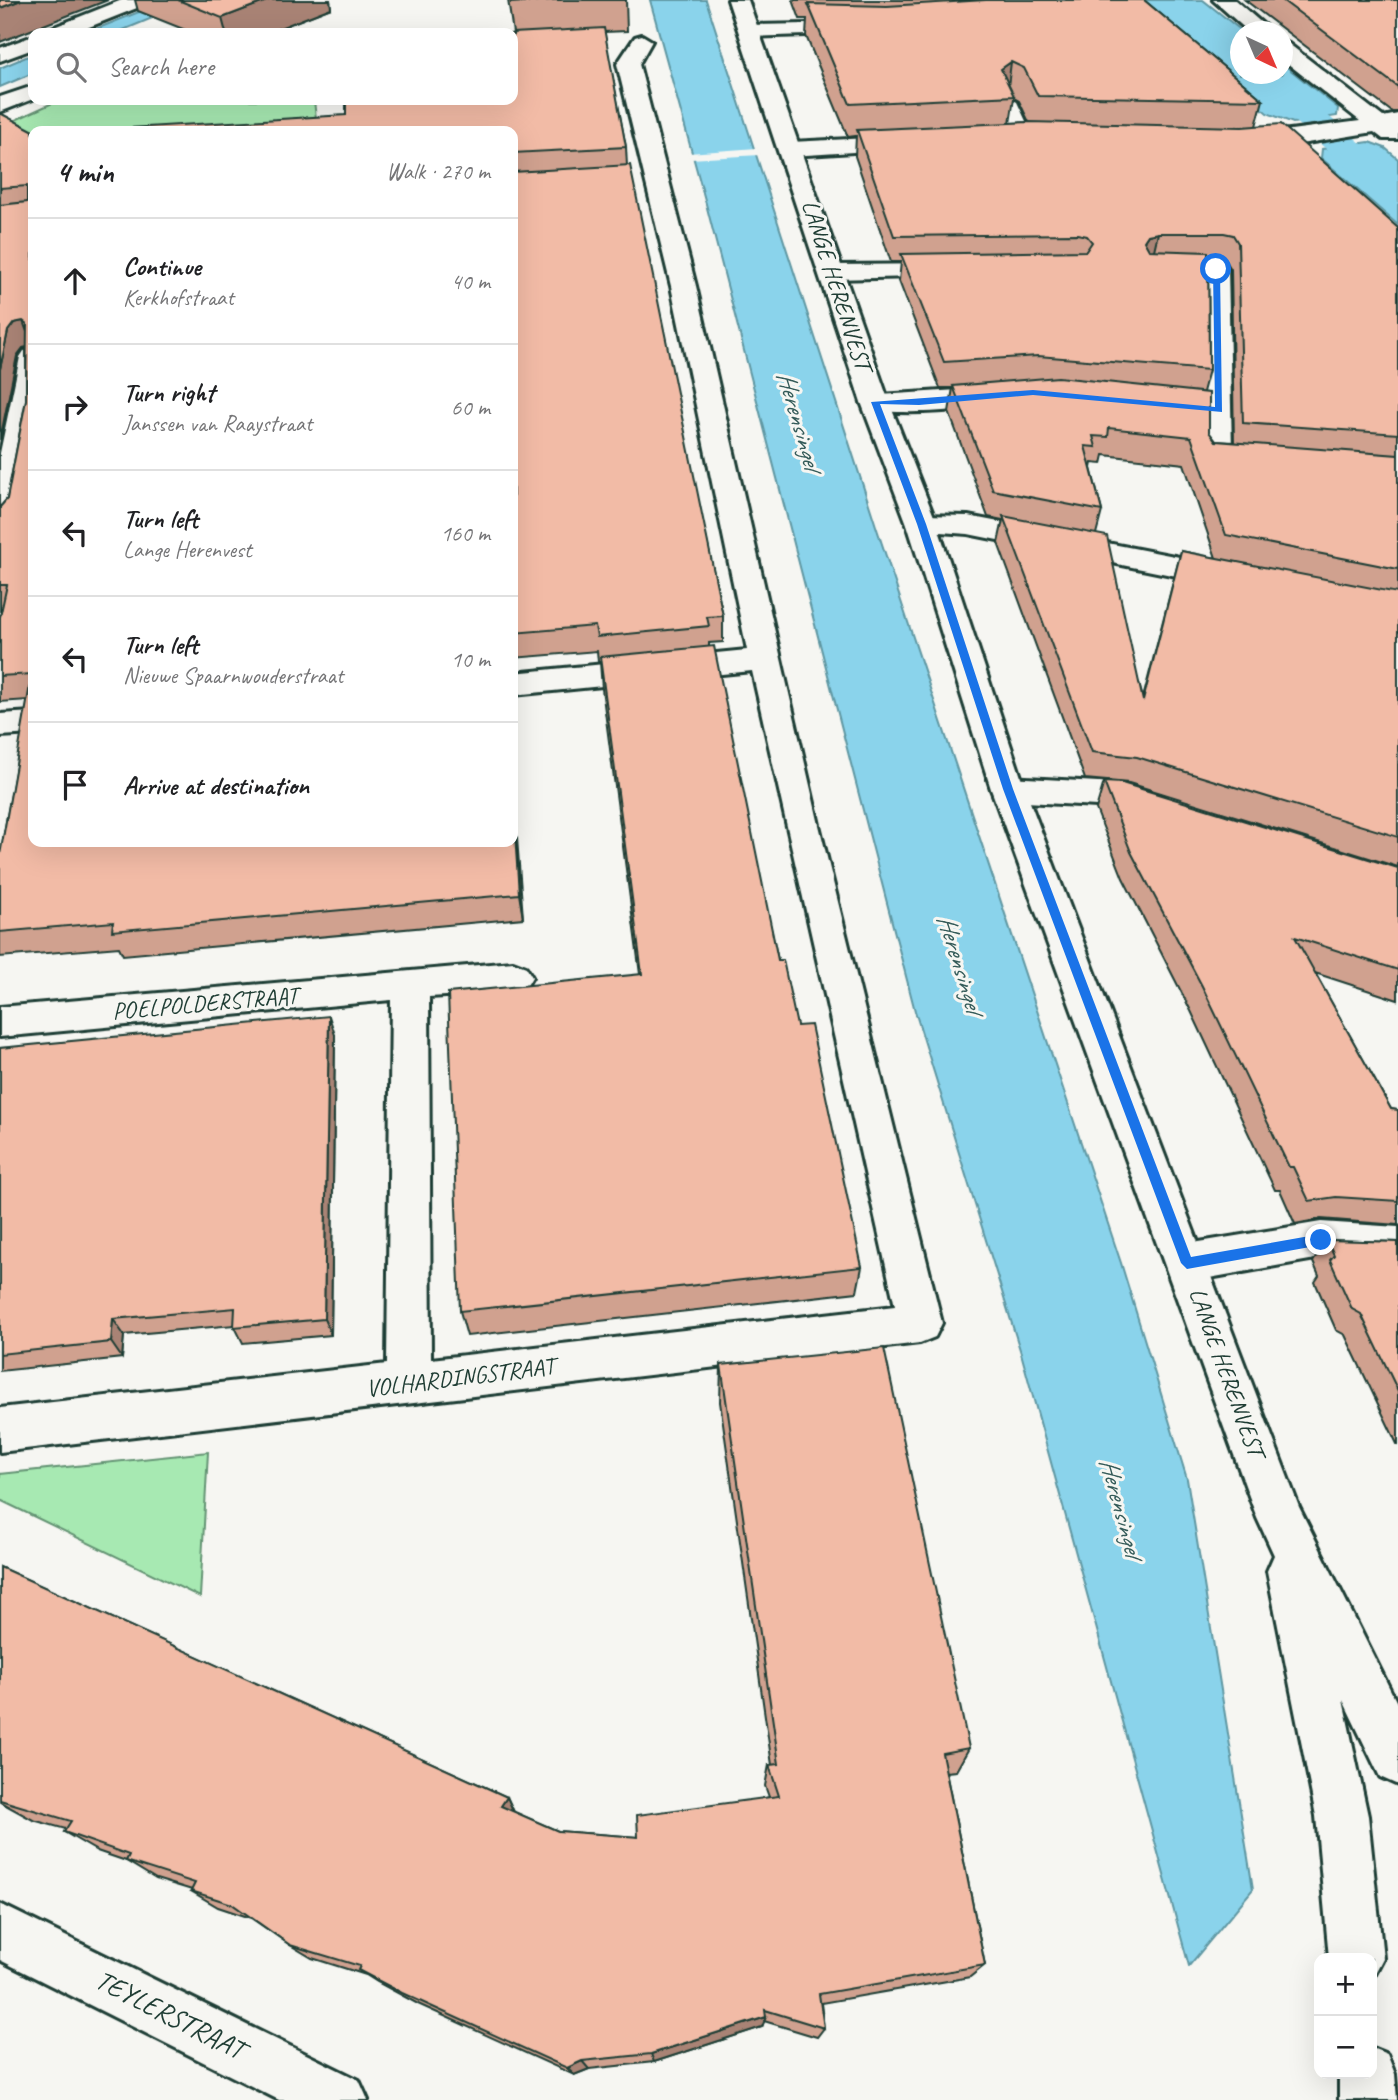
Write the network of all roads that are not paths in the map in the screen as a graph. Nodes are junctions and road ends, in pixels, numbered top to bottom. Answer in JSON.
{"nodes":[{"id":1,"x":140,"y":0,"type":"edge"},
{"id":2,"x":738,"y":0,"type":"edge"},
{"id":3,"x":1223,"y":0,"type":"edge"},
{"id":4,"x":1249,"y":21,"type":"edge"},
{"id":5,"x":69,"y":28,"type":"edge"},
{"id":6,"x":884,"y":29,"type":"edge"},
{"id":7,"x":750,"y":31,"type":"junction"},
{"id":8,"x":616,"y":42,"type":"dead end"},
{"id":9,"x":28,"y":44,"type":"edge"},
{"id":10,"x":0,"y":55,"type":"edge"},
{"id":11,"x":1293,"y":55,"type":"edge"},
{"id":12,"x":28,"y":94,"type":"edge"},
{"id":13,"x":1008,"y":102,"type":"edge"},
{"id":14,"x":0,"y":105,"type":"edge"},
{"id":15,"x":1262,"y":122,"type":"edge"},
{"id":16,"x":1388,"y":122,"type":"edge"},
{"id":17,"x":1025,"y":138,"type":"junction"},
{"id":18,"x":1053,"y":138,"type":"edge"},
{"id":19,"x":998,"y":139,"type":"edge"},
{"id":20,"x":1398,"y":140,"type":"edge"},
{"id":21,"x":1282,"y":141,"type":"junction"},
{"id":22,"x":929,"y":142,"type":"edge"},
{"id":23,"x":1222,"y":142,"type":"edge"},
{"id":24,"x":791,"y":149,"type":"junction"},
{"id":25,"x":1301,"y":158,"type":"edge"},
{"id":26,"x":1152,"y":270,"type":"edge"},
{"id":27,"x":978,"y":271,"type":"edge"},
{"id":28,"x":833,"y":272,"type":"junction"},
{"id":29,"x":28,"y":382,"type":"edge"},
{"id":30,"x":1033,"y":393,"type":"edge"},
{"id":31,"x":875,"y":402,"type":"junction"},
{"id":32,"x":1274,"y":463,"type":"edge"},
{"id":33,"x":0,"y":524,"type":"edge"},
{"id":34,"x":922,"y":524,"type":"junction"},
{"id":35,"x":1249,"y":581,"type":"edge"},
{"id":36,"x":765,"y":659,"type":"junction"},
{"id":37,"x":518,"y":684,"type":"edge"},
{"id":38,"x":28,"y":723,"type":"edge"},
{"id":39,"x":0,"y":725,"type":"edge"},
{"id":40,"x":1008,"y":789,"type":"junction"},
{"id":41,"x":1180,"y":814,"type":"edge"},
{"id":42,"x":513,"y":977,"type":"dead end"},
{"id":43,"x":410,"y":984,"type":"junction"},
{"id":44,"x":0,"y":1022,"type":"edge"},
{"id":45,"x":1398,"y":1245,"type":"edge"},
{"id":46,"x":1187,"y":1263,"type":"junction"},
{"id":47,"x":409,"y":1384,"type":"junction"},
{"id":48,"x":0,"y":1430,"type":"edge"},
{"id":49,"x":1280,"y":1517,"type":"junction"},
{"id":50,"x":1398,"y":1759,"type":"edge"},
{"id":51,"x":0,"y":1931,"type":"edge"},
{"id":52,"x":1356,"y":1953,"type":"edge"},
{"id":53,"x":1367,"y":2079,"type":"edge"},
{"id":54,"x":339,"y":2100,"type":"edge"},
{"id":55,"x":1368,"y":2100,"type":"edge"}],
"edges":[{"from":1,"to":5,"type":"street"},
{"from":2,"to":7,"type":"street","name":"LANGE HERENVEST"},
{"from":3,"to":4,"type":"street"},
{"from":6,"to":7,"type":"street"},
{"from":7,"to":24,"type":"street","name":"LANGE HERENVEST"},
{"from":8,"to":36,"type":"street"},
{"from":9,"to":10,"type":"street"},
{"from":11,"to":16,"type":"street"},
{"from":12,"to":14,"type":"street"},
{"from":13,"to":17,"type":"lane"},
{"from":15,"to":21,"type":"street"},
{"from":16,"to":20,"type":"street"},
{"from":16,"to":21,"type":"street"},
{"from":17,"to":18,"type":"street"},
{"from":17,"to":19,"type":"street"},
{"from":21,"to":23,"type":"street"},
{"from":21,"to":25,"type":"street"},
{"from":22,"to":24,"type":"street"},
{"from":24,"to":28,"type":"street","name":"LANGE HERENVEST"},
{"from":26,"to":32,"type":"street"},
{"from":27,"to":28,"type":"street"},
{"from":28,"to":31,"type":"street","name":"LANGE HERENVEST"},
{"from":29,"to":33,"type":"street"},
{"from":30,"to":31,"type":"street"},
{"from":31,"to":34,"type":"street","name":"LANGE HERENVEST"},
{"from":34,"to":35,"type":"street"},
{"from":34,"to":40,"type":"street","name":"LANGE HERENVEST"},
{"from":36,"to":37,"type":"street"},
{"from":36,"to":47,"type":"street","name":"VOLHARDINGSTRAAT"},
{"from":38,"to":39,"type":"street"},
{"from":40,"to":41,"type":"street"},
{"from":40,"to":46,"type":"street","name":"LANGE HERENVEST"},
{"from":42,"to":43,"type":"street","name":"POELPOLDERSTRAAT"},
{"from":43,"to":44,"type":"street","name":"POELPOLDERSTRAAT"},
{"from":43,"to":47,"type":"street"},
{"from":45,"to":46,"type":"street"},
{"from":46,"to":49,"type":"street","name":"LANGE HERENVEST"},
{"from":47,"to":48,"type":"street","name":"VOLHARDINGSTRAAT"},
{"from":49,"to":50,"type":"street","name":"LANGE HERENVEST"},
{"from":49,"to":52,"type":"street","name":"LANGE HERENVEST"},
{"from":51,"to":54,"type":"street","name":"TEYLERSTRAAT"},
{"from":53,"to":55,"type":"street"}]}
